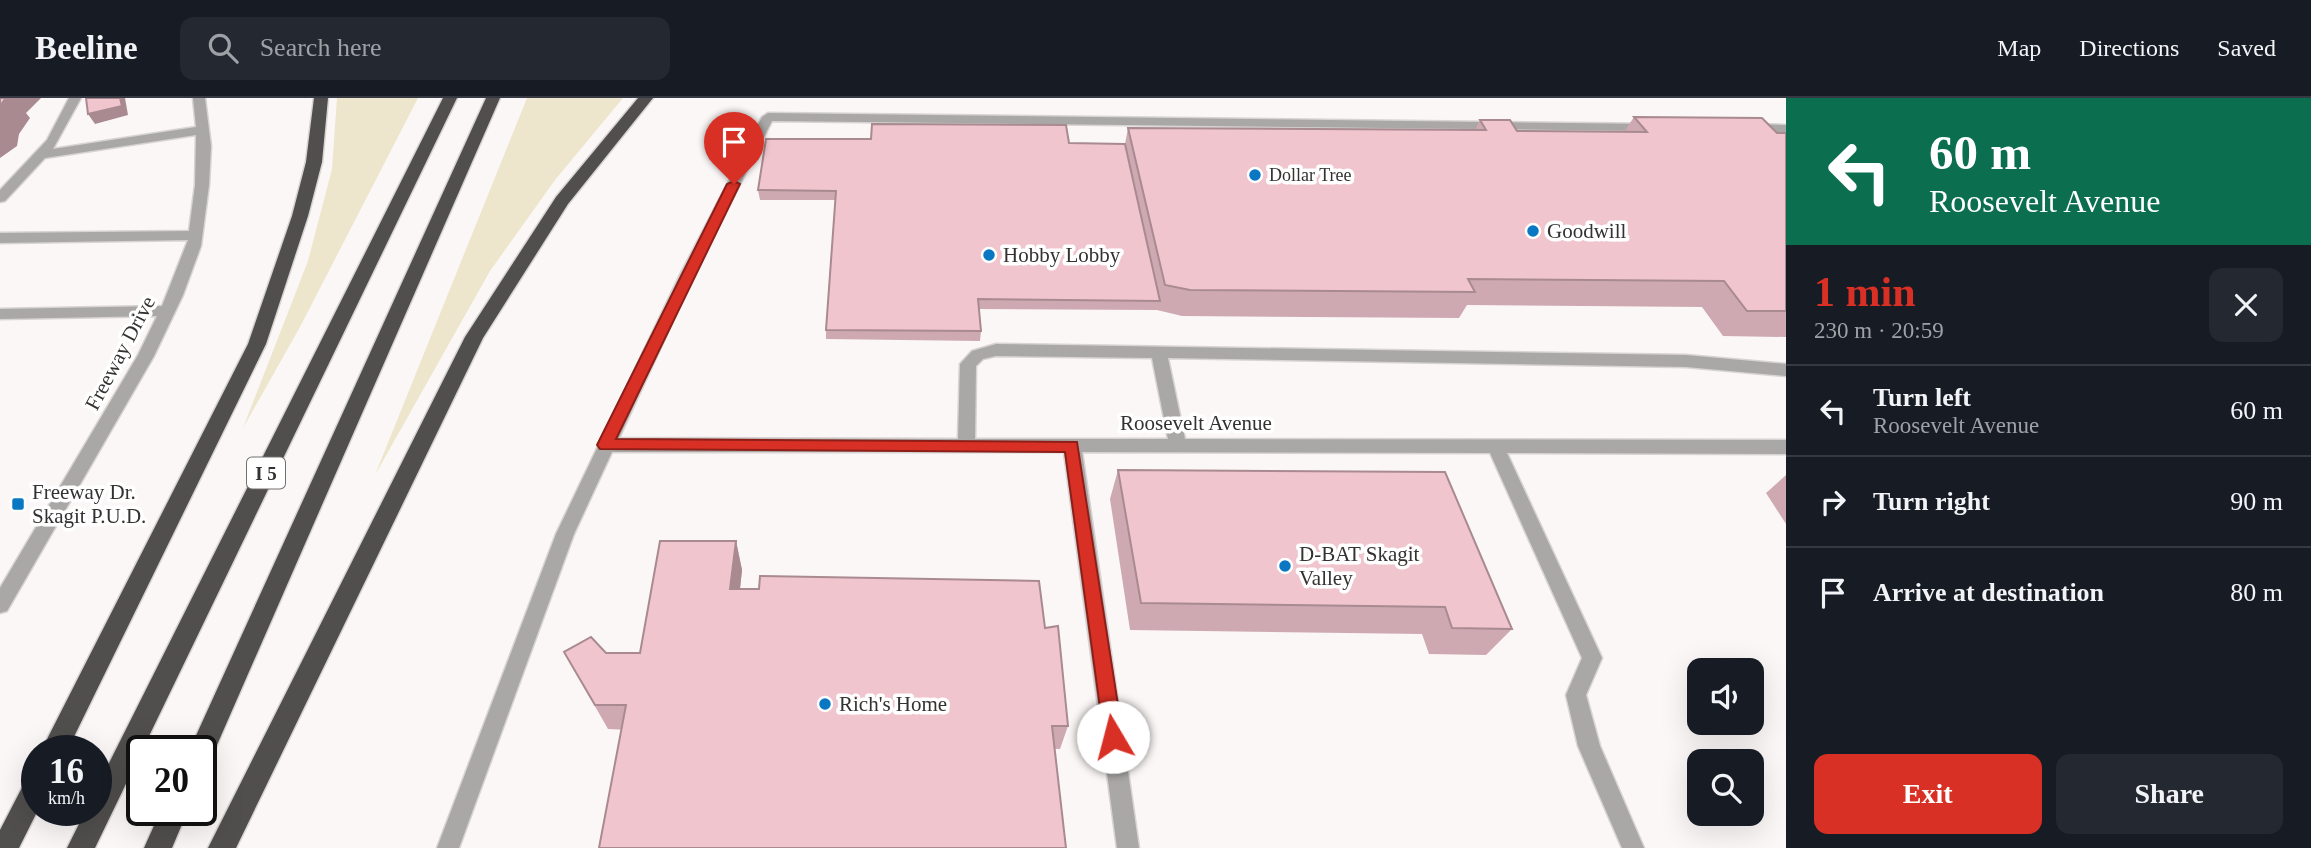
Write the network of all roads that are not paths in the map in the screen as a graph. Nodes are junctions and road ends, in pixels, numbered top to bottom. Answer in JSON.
{"nodes":[{"id":1,"x":75,"y":98,"type":"edge"},
{"id":2,"x":199,"y":98,"type":"edge"},
{"id":3,"x":321,"y":98,"type":"edge"},
{"id":4,"x":450,"y":98,"type":"edge"},
{"id":5,"x":494,"y":98,"type":"edge"},
{"id":6,"x":646,"y":98,"type":"edge"},
{"id":7,"x":1668,"y":127,"type":"edge"},
{"id":8,"x":1737,"y":128,"type":"edge"},
{"id":9,"x":1786,"y":128,"type":"edge"},
{"id":10,"x":203,"y":130,"type":"junction"},
{"id":11,"x":41,"y":155,"type":"junction"},
{"id":12,"x":0,"y":198,"type":"edge"},
{"id":13,"x":195,"y":235,"type":"junction"},
{"id":14,"x":0,"y":237,"type":"edge"},
{"id":15,"x":167,"y":311,"type":"junction"},
{"id":16,"x":0,"y":314,"type":"edge"},
{"id":17,"x":1158,"y":352,"type":"junction"},
{"id":18,"x":1786,"y":370,"type":"edge"},
{"id":19,"x":605,"y":445,"type":"junction"},
{"id":20,"x":966,"y":446,"type":"junction"},
{"id":21,"x":1072,"y":446,"type":"junction"},
{"id":22,"x":1178,"y":446,"type":"junction"},
{"id":23,"x":1495,"y":446,"type":"junction"},
{"id":24,"x":1786,"y":447,"type":"edge"},
{"id":25,"x":0,"y":605,"type":"edge"},
{"id":26,"x":62,"y":735,"type":"edge"},
{"id":27,"x":209,"y":735,"type":"edge"},
{"id":28,"x":21,"y":816,"type":"edge"},
{"id":29,"x":168,"y":826,"type":"edge"},
{"id":30,"x":5,"y":848,"type":"edge"},
{"id":31,"x":81,"y":848,"type":"edge"},
{"id":32,"x":158,"y":848,"type":"edge"},
{"id":33,"x":222,"y":848,"type":"edge"},
{"id":34,"x":448,"y":848,"type":"edge"},
{"id":35,"x":1128,"y":848,"type":"edge"},
{"id":36,"x":1633,"y":848,"type":"edge"}],
"edges":[{"from":1,"to":11,"type":"street"},
{"from":2,"to":10,"type":"street","name":"Freeway Drive"},
{"from":3,"to":26,"type":"highway"},
{"from":4,"to":31,"type":"highway","number":"I 5"},
{"from":5,"to":27,"type":"highway","number":"I 5"},
{"from":6,"to":33,"type":"highway"},
{"from":7,"to":19,"type":"street"},
{"from":8,"to":9,"type":"street"},
{"from":10,"to":11,"type":"street"},
{"from":10,"to":13,"type":"street","name":"Freeway Drive"},
{"from":11,"to":12,"type":"street"},
{"from":13,"to":14,"type":"street"},
{"from":13,"to":15,"type":"street","name":"Freeway Drive"},
{"from":15,"to":16,"type":"street"},
{"from":15,"to":25,"type":"street","name":"Freeway Drive"},
{"from":17,"to":18,"type":"street"},
{"from":17,"to":20,"type":"street"},
{"from":17,"to":22,"type":"street"},
{"from":19,"to":20,"type":"street","name":"Roosevelt Avenue"},
{"from":19,"to":34,"type":"street"},
{"from":20,"to":21,"type":"street","name":"Roosevelt Avenue"},
{"from":21,"to":22,"type":"street","name":"Roosevelt Avenue"},
{"from":21,"to":35,"type":"street"},
{"from":22,"to":23,"type":"street","name":"Roosevelt Avenue"},
{"from":23,"to":24,"type":"street","name":"Roosevelt Avenue"},
{"from":23,"to":36,"type":"street"},
{"from":28,"to":30,"type":"highway"},
{"from":29,"to":32,"type":"highway"}]}
